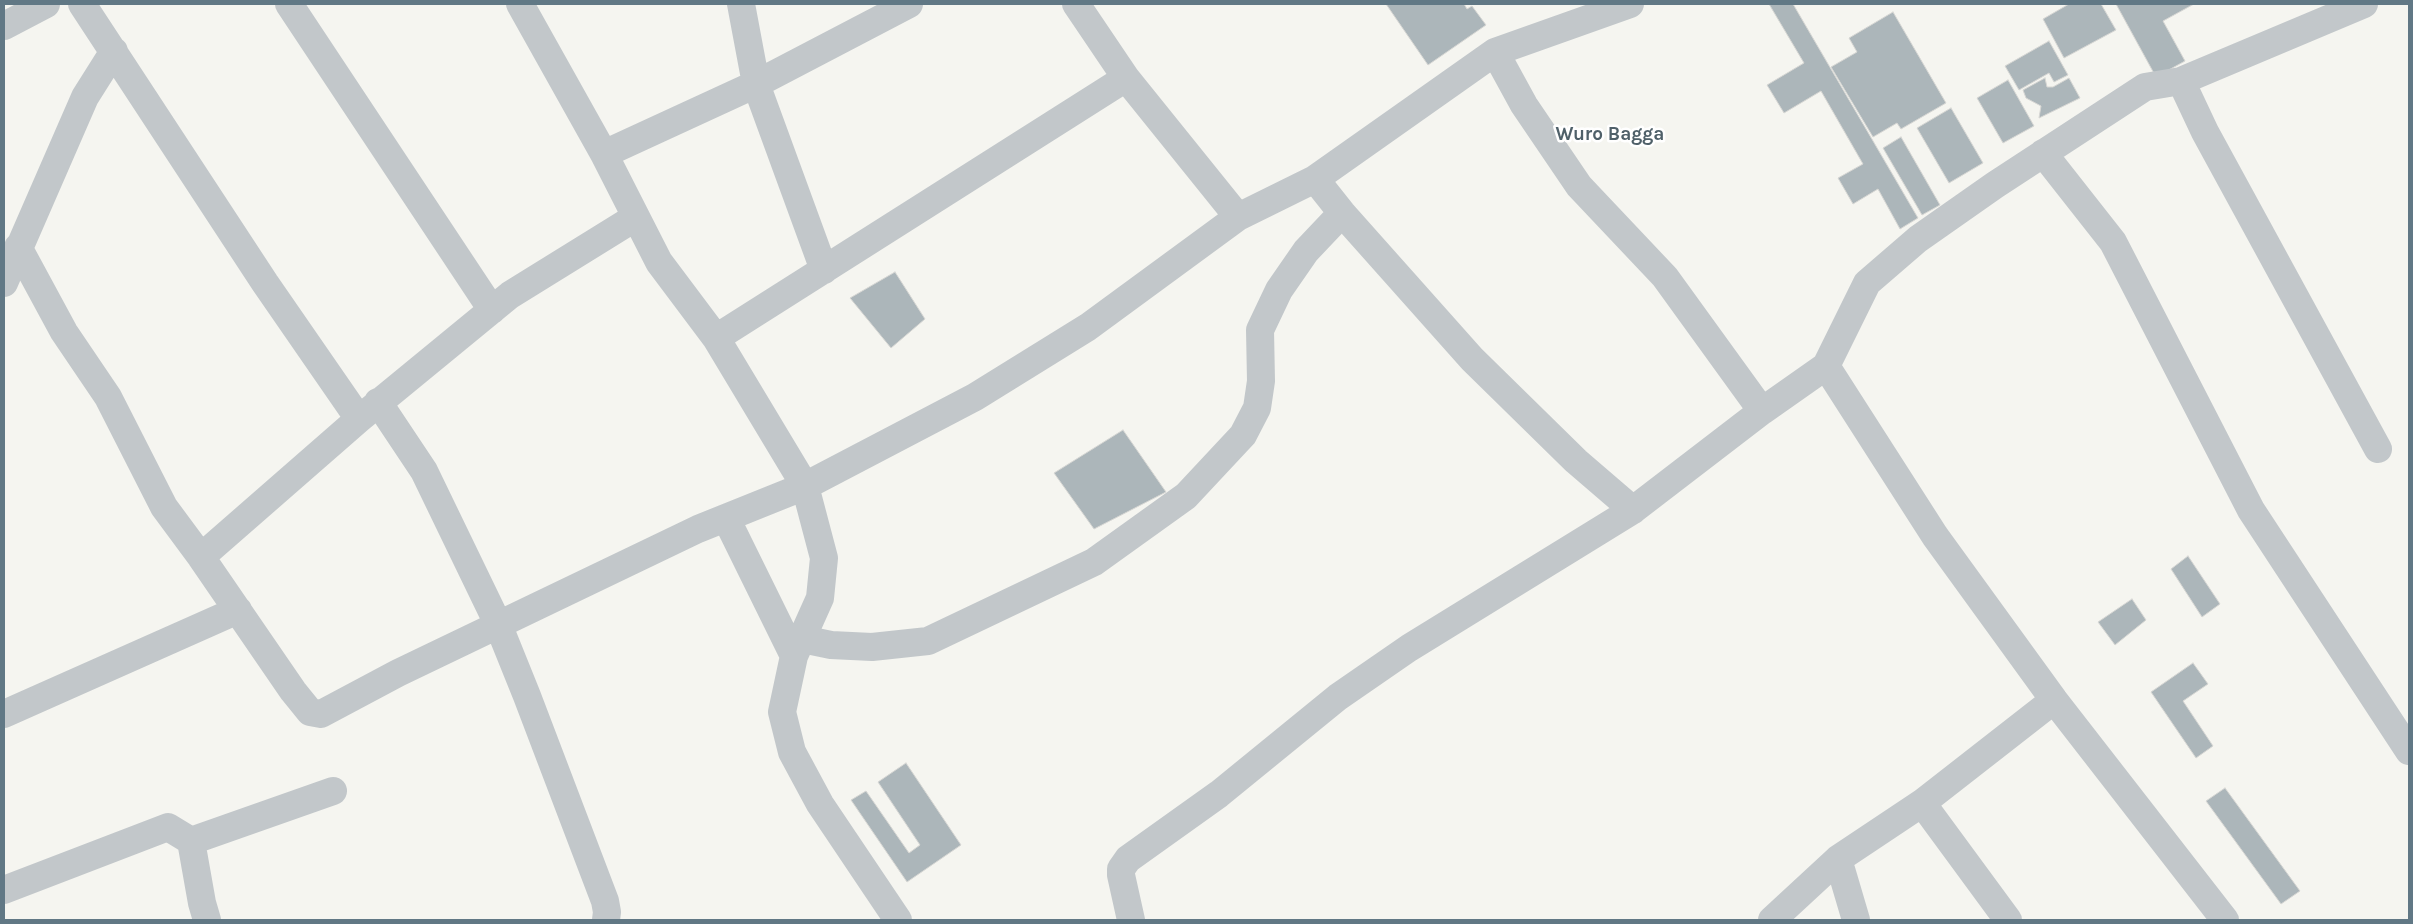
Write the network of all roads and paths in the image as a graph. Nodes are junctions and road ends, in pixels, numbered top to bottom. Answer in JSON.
{"nodes":[{"id":1,"x":46,"y":4,"type":"edge"},
{"id":2,"x":82,"y":4,"type":"edge"},
{"id":3,"x":289,"y":4,"type":"edge"},
{"id":4,"x":520,"y":4,"type":"edge"},
{"id":5,"x":742,"y":4,"type":"edge"},
{"id":6,"x":909,"y":4,"type":"edge"},
{"id":7,"x":1076,"y":4,"type":"edge"},
{"id":8,"x":1630,"y":4,"type":"edge"},
{"id":9,"x":2364,"y":4,"type":"edge"},
{"id":10,"x":4,"y":26,"type":"edge"},
{"id":11,"x":114,"y":52,"type":"junction"},
{"id":12,"x":1495,"y":52,"type":"junction"},
{"id":13,"x":1126,"y":78,"type":"junction"},
{"id":14,"x":2181,"y":81,"type":"junction"},
{"id":15,"x":756,"y":84,"type":"junction"},
{"id":16,"x":2043,"y":153,"type":"junction"},
{"id":17,"x":604,"y":154,"type":"junction"},
{"id":18,"x":1315,"y":178,"type":"junction"},
{"id":19,"x":1342,"y":213,"type":"junction"},
{"id":20,"x":636,"y":217,"type":"junction"},
{"id":21,"x":1238,"y":218,"type":"junction"},
{"id":22,"x":18,"y":247,"type":"junction"},
{"id":23,"x":824,"y":270,"type":"junction"},
{"id":24,"x":4,"y":283,"type":"edge"},
{"id":25,"x":492,"y":310,"type":"junction"},
{"id":26,"x":716,"y":338,"type":"junction"},
{"id":27,"x":1826,"y":366,"type":"junction"},
{"id":28,"x":369,"y":411,"type":"junction"},
{"id":29,"x":1762,"y":411,"type":"junction"},
{"id":30,"x":2378,"y":449,"type":"dead end"},
{"id":31,"x":805,"y":486,"type":"junction"},
{"id":32,"x":1633,"y":510,"type":"junction"},
{"id":33,"x":726,"y":518,"type":"junction"},
{"id":34,"x":201,"y":557,"type":"junction"},
{"id":35,"x":238,"y":610,"type":"junction"},
{"id":36,"x":498,"y":624,"type":"junction"},
{"id":37,"x":798,"y":647,"type":"junction"},
{"id":38,"x":2054,"y":700,"type":"junction"},
{"id":39,"x":4,"y":714,"type":"edge"},
{"id":40,"x":2409,"y":751,"type":"edge"},
{"id":41,"x":333,"y":792,"type":"dead end"},
{"id":42,"x":1922,"y":803,"type":"junction"},
{"id":43,"x":191,"y":841,"type":"junction"},
{"id":44,"x":1838,"y":859,"type":"junction"},
{"id":45,"x":4,"y":890,"type":"edge"},
{"id":46,"x":207,"y":920,"type":"edge"},
{"id":47,"x":606,"y":920,"type":"edge"},
{"id":48,"x":898,"y":920,"type":"edge"},
{"id":49,"x":1131,"y":920,"type":"edge"},
{"id":50,"x":1772,"y":920,"type":"edge"},
{"id":51,"x":1856,"y":920,"type":"edge"},
{"id":52,"x":2008,"y":920,"type":"edge"},
{"id":53,"x":2225,"y":920,"type":"edge"}],
"edges":[{"from":1,"to":10,"type":"street"},
{"from":2,"to":11,"type":"street"},
{"from":3,"to":25,"type":"street"},
{"from":4,"to":17,"type":"street"},
{"from":5,"to":15,"type":"street"},
{"from":6,"to":15,"type":"street"},
{"from":7,"to":13,"type":"street"},
{"from":8,"to":12,"type":"street"},
{"from":9,"to":14,"type":"street"},
{"from":11,"to":22,"type":"street"},
{"from":11,"to":28,"type":"street"},
{"from":12,"to":18,"type":"street"},
{"from":12,"to":29,"type":"street"},
{"from":13,"to":21,"type":"street"},
{"from":13,"to":23,"type":"street"},
{"from":14,"to":16,"type":"street"},
{"from":14,"to":30,"type":"street"},
{"from":15,"to":17,"type":"street"},
{"from":15,"to":23,"type":"street"},
{"from":16,"to":27,"type":"street"},
{"from":16,"to":40,"type":"street"},
{"from":17,"to":20,"type":"street"},
{"from":18,"to":19,"type":"street"},
{"from":18,"to":21,"type":"street"},
{"from":19,"to":32,"type":"street"},
{"from":19,"to":37,"type":"street"},
{"from":20,"to":25,"type":"street"},
{"from":20,"to":26,"type":"street"},
{"from":21,"to":31,"type":"street"},
{"from":22,"to":24,"type":"street"},
{"from":22,"to":34,"type":"street"},
{"from":23,"to":26,"type":"street"},
{"from":25,"to":28,"type":"street"},
{"from":26,"to":31,"type":"street"},
{"from":27,"to":29,"type":"street"},
{"from":27,"to":38,"type":"street"},
{"from":28,"to":34,"type":"street"},
{"from":28,"to":36,"type":"street"},
{"from":29,"to":32,"type":"street"},
{"from":31,"to":33,"type":"street"},
{"from":31,"to":37,"type":"street"},
{"from":32,"to":49,"type":"street"},
{"from":33,"to":36,"type":"street"},
{"from":33,"to":37,"type":"street"},
{"from":34,"to":35,"type":"street"},
{"from":35,"to":36,"type":"street"},
{"from":35,"to":39,"type":"street"},
{"from":36,"to":47,"type":"street"},
{"from":37,"to":48,"type":"street"},
{"from":38,"to":42,"type":"street"},
{"from":38,"to":53,"type":"street"},
{"from":41,"to":43,"type":"street"},
{"from":42,"to":44,"type":"street"},
{"from":42,"to":52,"type":"street"},
{"from":43,"to":45,"type":"street"},
{"from":43,"to":46,"type":"street"},
{"from":44,"to":50,"type":"street"},
{"from":44,"to":51,"type":"street"}]}
